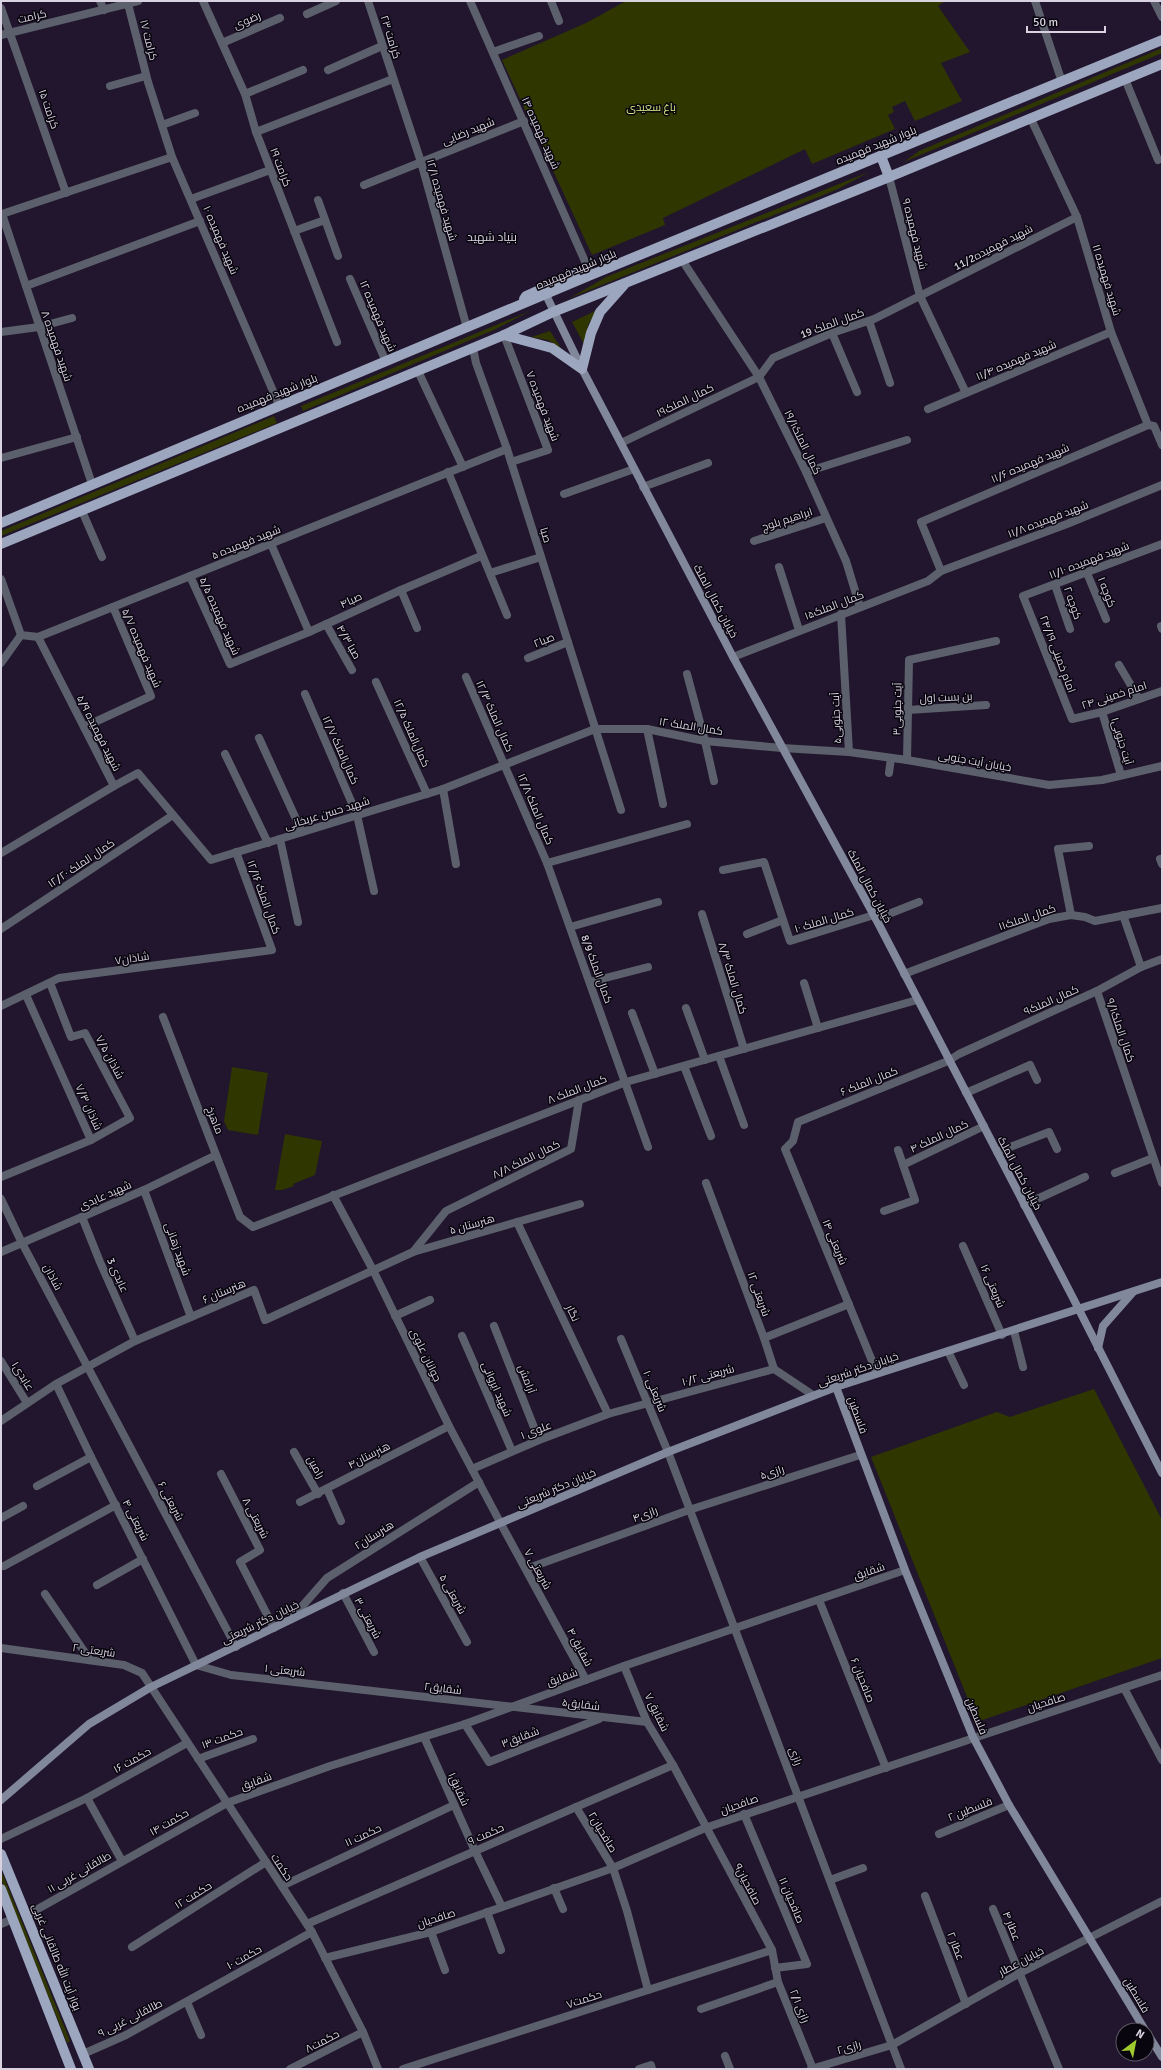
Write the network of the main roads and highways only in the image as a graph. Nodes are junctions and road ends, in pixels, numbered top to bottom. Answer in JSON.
{"nodes":[{"id":1,"x":1162,"y":40,"type":"edge"},
{"id":2,"x":1162,"y":64,"type":"edge"},
{"id":3,"x":881,"y":156,"type":"junction"},
{"id":4,"x":889,"y":177,"type":"junction"},
{"id":5,"x":591,"y":274,"type":"junction"},
{"id":6,"x":626,"y":283,"type":"junction"},
{"id":7,"x":546,"y":295,"type":"junction"},
{"id":8,"x":519,"y":306,"type":"junction"},
{"id":9,"x":553,"y":312,"type":"junction"},
{"id":10,"x":504,"y":335,"type":"junction"},
{"id":11,"x":582,"y":369,"type":"junction"},
{"id":12,"x":1,"y":523,"type":"edge"},
{"id":13,"x":1,"y":544,"type":"edge"},
{"id":14,"x":1162,"y":1282,"type":"edge"},
{"id":15,"x":1133,"y":1292,"type":"junction"},
{"id":16,"x":1079,"y":1310,"type":"junction"},
{"id":17,"x":1098,"y":1348,"type":"junction"},
{"id":18,"x":836,"y":1387,"type":"junction"},
{"id":19,"x":1162,"y":1473,"type":"edge"},
{"id":20,"x":1,"y":1800,"type":"edge"},
{"id":21,"x":1,"y":1854,"type":"edge"},
{"id":22,"x":1,"y":1889,"type":"edge"},
{"id":23,"x":1140,"y":2022,"type":"edge"},
{"id":24,"x":1155,"y":2046,"type":"edge"},
{"id":25,"x":83,"y":2054,"type":"junction"},
{"id":26,"x":1162,"y":2057,"type":"edge"},
{"id":27,"x":70,"y":2066,"type":"edge"},
{"id":28,"x":89,"y":2069,"type":"edge"}],
"edges":[{"from":1,"to":3,"type":"main road","name":"بلوار شهید فهمیده"},
{"from":2,"to":4,"type":"main road"},
{"from":3,"to":4,"type":"main road"},
{"from":3,"to":5,"type":"main road","name":"بلوار شهید فهمیده"},
{"from":4,"to":6,"type":"main road"},
{"from":5,"to":7,"type":"main road","name":"بلوار شهید فهمیده"},
{"from":5,"to":8,"type":"main road"},
{"from":6,"to":9,"type":"main road"},
{"from":6,"to":11,"type":"main road"},
{"from":7,"to":8,"type":"main road","name":"بلوار شهید فهمیده"},
{"from":7,"to":9,"type":"main road","name":"خیابان کمال الملک"},
{"from":8,"to":12,"type":"main road","name":"بلوار شهید فهمیده"},
{"from":9,"to":10,"type":"main road"},
{"from":9,"to":11,"type":"main road","name":"خیابان کمال الملک"},
{"from":10,"to":11,"type":"main road"},
{"from":10,"to":13,"type":"main road"},
{"from":11,"to":16,"type":"main road","name":"خیابان کمال الملک"},
{"from":14,"to":15,"type":"main road","name":"خیابان دکتر شریعتی"},
{"from":15,"to":16,"type":"main road","name":"خیابان دکتر شریعتی"},
{"from":15,"to":17,"type":"main road"},
{"from":16,"to":17,"type":"main road","name":"خیابان کمال الملک"},
{"from":16,"to":18,"type":"main road","name":"خیابان دکتر شریعتی"},
{"from":17,"to":19,"type":"main road","name":"خیابان کمال الملک"},
{"from":18,"to":20,"type":"main road","name":"خیابان دکتر شریعتی"},
{"from":18,"to":23,"type":"main road","name":"فلسطین"},
{"from":21,"to":25,"type":"main road","name":"بوار آیت الله طالقانی غربی"},
{"from":22,"to":27,"type":"main road"},
{"from":24,"to":26,"type":"main road"},
{"from":25,"to":27,"type":"main road"},
{"from":25,"to":28,"type":"main road","name":"بوار آیت الله طالقانی غربی"}]}
